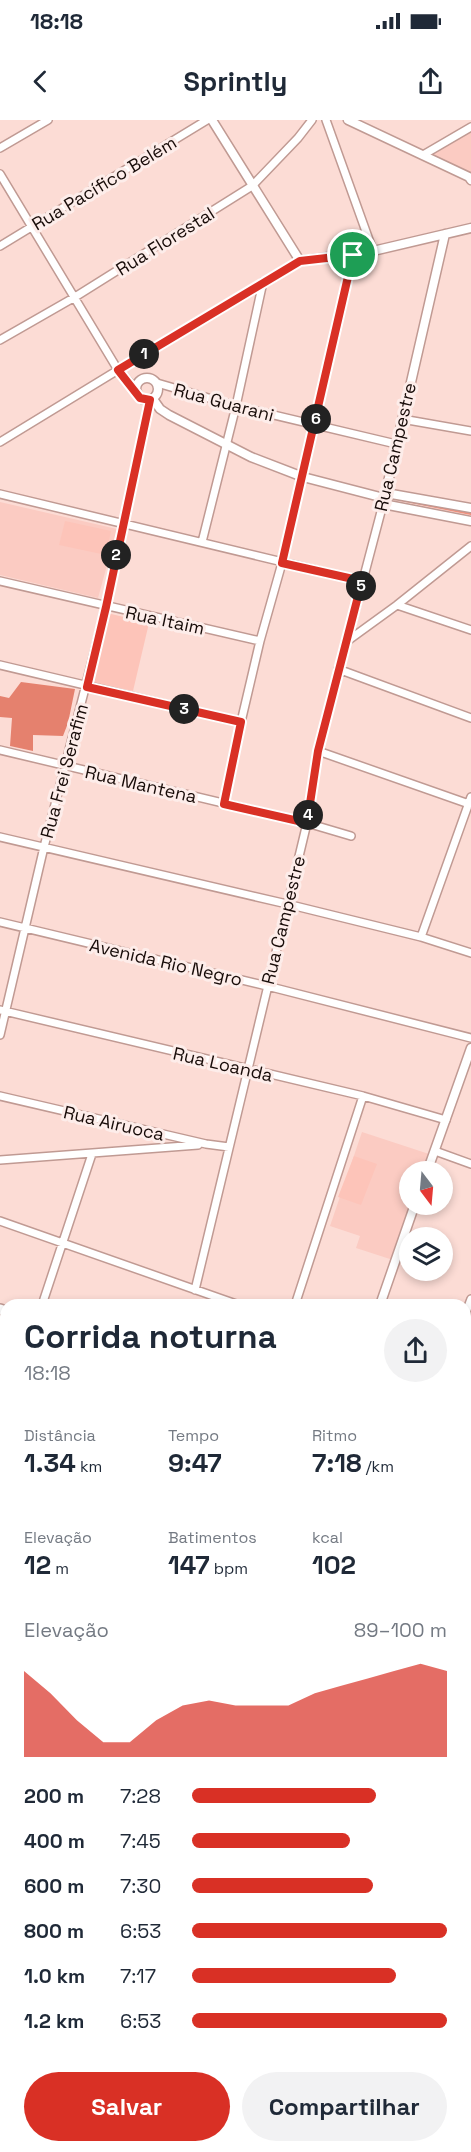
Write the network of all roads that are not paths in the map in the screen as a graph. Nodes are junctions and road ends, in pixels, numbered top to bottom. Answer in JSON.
{"nodes":[{"id":1,"x":48,"y":120,"type":"edge"},
{"id":2,"x":210,"y":120,"type":"edge"},
{"id":3,"x":312,"y":120,"type":"edge"},
{"id":4,"x":326,"y":120,"type":"edge"},
{"id":5,"x":348,"y":120,"type":"edge"},
{"id":6,"x":471,"y":127,"type":"edge"},
{"id":7,"x":0,"y":148,"type":"edge"},
{"id":8,"x":423,"y":155,"type":"junction"},
{"id":9,"x":0,"y":174,"type":"edge"},
{"id":10,"x":471,"y":180,"type":"edge"},
{"id":11,"x":252,"y":186,"type":"junction"},
{"id":12,"x":32,"y":227,"type":"junction"},
{"id":13,"x":471,"y":228,"type":"edge"},
{"id":14,"x":445,"y":234,"type":"junction"},
{"id":15,"x":1,"y":246,"type":"edge"},
{"id":16,"x":373,"y":251,"type":"junction"},
{"id":17,"x":0,"y":255,"type":"edge"},
{"id":18,"x":353,"y":255,"type":"junction"},
{"id":19,"x":300,"y":261,"type":"junction"},
{"id":20,"x":263,"y":282,"type":"junction"},
{"id":21,"x":75,"y":297,"type":"junction"},
{"id":22,"x":0,"y":340,"type":"edge"},
{"id":23,"x":120,"y":372,"type":"junction"},
{"id":24,"x":141,"y":380,"type":"junction"},
{"id":25,"x":157,"y":383,"type":"junction"},
{"id":26,"x":137,"y":392,"type":"junction"},
{"id":27,"x":151,"y":399,"type":"junction"},
{"id":28,"x":236,"y":406,"type":"junction"},
{"id":29,"x":402,"y":419,"type":"junction"},
{"id":30,"x":315,"y":425,"type":"junction"},
{"id":31,"x":471,"y":431,"type":"edge"},
{"id":32,"x":0,"y":442,"type":"edge"},
{"id":33,"x":396,"y":444,"type":"junction"},
{"id":34,"x":225,"y":445,"type":"junction"},
{"id":35,"x":303,"y":477,"type":"junction"},
{"id":36,"x":0,"y":494,"type":"edge"},
{"id":37,"x":384,"y":498,"type":"junction"},
{"id":38,"x":471,"y":508,"type":"edge"},
{"id":39,"x":471,"y":520,"type":"edge"},
{"id":40,"x":123,"y":525,"type":"junction"},
{"id":41,"x":202,"y":542,"type":"junction"},
{"id":42,"x":471,"y":546,"type":"edge"},
{"id":43,"x":282,"y":563,"type":"junction"},
{"id":44,"x":0,"y":581,"type":"edge"},
{"id":45,"x":362,"y":581,"type":"junction"},
{"id":46,"x":398,"y":605,"type":"junction"},
{"id":47,"x":106,"y":607,"type":"junction"},
{"id":48,"x":471,"y":630,"type":"edge"},
{"id":49,"x":260,"y":641,"type":"junction"},
{"id":50,"x":346,"y":642,"type":"junction"},
{"id":51,"x":0,"y":665,"type":"edge"},
{"id":52,"x":338,"y":669,"type":"junction"},
{"id":53,"x":87,"y":687,"type":"junction"},
{"id":54,"x":471,"y":718,"type":"edge"},
{"id":55,"x":241,"y":722,"type":"junction"},
{"id":56,"x":0,"y":750,"type":"edge"},
{"id":57,"x":318,"y":751,"type":"junction"},
{"id":58,"x":65,"y":766,"type":"junction"},
{"id":59,"x":470,"y":801,"type":"edge"},
{"id":60,"x":224,"y":804,"type":"junction"},
{"id":61,"x":307,"y":823,"type":"junction"},
{"id":62,"x":351,"y":836,"type":"dead end"},
{"id":63,"x":0,"y":837,"type":"edge"},
{"id":64,"x":44,"y":847,"type":"junction"},
{"id":65,"x":287,"y":904,"type":"junction"},
{"id":66,"x":0,"y":922,"type":"edge"},
{"id":67,"x":24,"y":928,"type":"junction"},
{"id":68,"x":421,"y":937,"type":"junction"},
{"id":69,"x":471,"y":953,"type":"edge"},
{"id":70,"x":267,"y":986,"type":"junction"},
{"id":71,"x":3,"y":1011,"type":"edge"},
{"id":72,"x":0,"y":1035,"type":"edge"},
{"id":73,"x":471,"y":1038,"type":"edge"},
{"id":74,"x":471,"y":1048,"type":"edge"},
{"id":75,"x":246,"y":1070,"type":"junction"},
{"id":76,"x":0,"y":1096,"type":"edge"},
{"id":77,"x":363,"y":1096,"type":"junction"},
{"id":78,"x":446,"y":1120,"type":"junction"},
{"id":79,"x":206,"y":1144,"type":"junction"},
{"id":80,"x":229,"y":1147,"type":"junction"},
{"id":81,"x":435,"y":1151,"type":"junction"},
{"id":82,"x":92,"y":1154,"type":"junction"},
{"id":83,"x":0,"y":1160,"type":"edge"},
{"id":84,"x":431,"y":1161,"type":"edge"},
{"id":85,"x":471,"y":1164,"type":"edge"},
{"id":86,"x":412,"y":1215,"type":"edge"},
{"id":87,"x":0,"y":1221,"type":"edge"},
{"id":88,"x":64,"y":1243,"type":"junction"},
{"id":89,"x":195,"y":1290,"type":"junction"},
{"id":90,"x":44,"y":1299,"type":"edge"},
{"id":91,"x":221,"y":1299,"type":"edge"},
{"id":92,"x":297,"y":1299,"type":"edge"},
{"id":93,"x":382,"y":1299,"type":"edge"}],
"edges":[{"from":1,"to":7,"type":"street"},
{"from":2,"to":11,"type":"street"},
{"from":2,"to":12,"type":"street","name":"Rua Pacífico Belém"},
{"from":3,"to":11,"type":"street","name":"Rua Florestal"},
{"from":4,"to":16,"type":"street"},
{"from":5,"to":8,"type":"street"},
{"from":6,"to":8,"type":"street"},
{"from":8,"to":10,"type":"street"},
{"from":9,"to":12,"type":"street"},
{"from":11,"to":19,"type":"street"},
{"from":11,"to":21,"type":"street","name":"Rua Florestal"},
{"from":12,"to":15,"type":"street","name":"Rua Pacífico Belém"},
{"from":12,"to":21,"type":"street"},
{"from":13,"to":14,"type":"street"},
{"from":14,"to":16,"type":"street"},
{"from":14,"to":29,"type":"street","name":"Rua Campestre"},
{"from":15,"to":17,"type":"street"},
{"from":16,"to":18,"type":"street"},
{"from":18,"to":19,"type":"street"},
{"from":18,"to":30,"type":"street"},
{"from":19,"to":20,"type":"street"},
{"from":20,"to":23,"type":"street"},
{"from":20,"to":28,"type":"street"},
{"from":21,"to":22,"type":"street","name":"Rua Florestal"},
{"from":21,"to":23,"type":"street"},
{"from":23,"to":24,"type":"street","name":"Rua Guarani"},
{"from":23,"to":26,"type":"street","name":"Rua Guarani"},
{"from":23,"to":32,"type":"street"},
{"from":24,"to":25,"type":"street","name":"Rua Guarani"},
{"from":24,"to":26,"type":"street"},
{"from":25,"to":27,"type":"street","name":"Rua Guarani"},
{"from":25,"to":28,"type":"street","name":"Rua Guarani"},
{"from":26,"to":27,"type":"street","name":"Rua Guarani"},
{"from":27,"to":34,"type":"street"},
{"from":27,"to":40,"type":"street","name":"Rua Frei Serafim"},
{"from":28,"to":30,"type":"street","name":"Rua Guarani"},
{"from":28,"to":34,"type":"street"},
{"from":29,"to":31,"type":"street"},
{"from":29,"to":33,"type":"street","name":"Rua Campestre"},
{"from":30,"to":33,"type":"street","name":"Rua Guarani"},
{"from":30,"to":35,"type":"street"},
{"from":33,"to":37,"type":"street","name":"Rua Campestre"},
{"from":34,"to":35,"type":"street"},
{"from":34,"to":41,"type":"street"},
{"from":35,"to":37,"type":"street"},
{"from":35,"to":43,"type":"street"},
{"from":36,"to":40,"type":"street"},
{"from":37,"to":38,"type":"street"},
{"from":37,"to":39,"type":"street"},
{"from":37,"to":45,"type":"street","name":"Rua Campestre"},
{"from":40,"to":41,"type":"street"},
{"from":40,"to":47,"type":"street","name":"Rua Frei Serafim"},
{"from":41,"to":43,"type":"street"},
{"from":42,"to":46,"type":"street"},
{"from":43,"to":45,"type":"street"},
{"from":43,"to":49,"type":"street"},
{"from":44,"to":47,"type":"street","name":"Rua Itaim"},
{"from":45,"to":50,"type":"street","name":"Rua Campestre"},
{"from":46,"to":48,"type":"street"},
{"from":46,"to":50,"type":"street"},
{"from":47,"to":49,"type":"street","name":"Rua Itaim"},
{"from":47,"to":53,"type":"street","name":"Rua Frei Serafim"},
{"from":49,"to":55,"type":"street"},
{"from":50,"to":52,"type":"street","name":"Rua Campestre"},
{"from":51,"to":53,"type":"street"},
{"from":52,"to":54,"type":"street"},
{"from":52,"to":57,"type":"street","name":"Rua Campestre"},
{"from":53,"to":55,"type":"street"},
{"from":53,"to":58,"type":"street","name":"Rua Frei Serafim"},
{"from":55,"to":60,"type":"street"},
{"from":56,"to":58,"type":"street","name":"Rua Mantena"},
{"from":57,"to":59,"type":"street"},
{"from":57,"to":61,"type":"street","name":"Rua Campestre"},
{"from":58,"to":60,"type":"street","name":"Rua Mantena"},
{"from":58,"to":64,"type":"street","name":"Rua Frei Serafim"},
{"from":59,"to":68,"type":"street"},
{"from":60,"to":61,"type":"street","name":"Rua Mantena"},
{"from":61,"to":62,"type":"street","name":"Rua Mantena"},
{"from":61,"to":65,"type":"street","name":"Rua Campestre"},
{"from":63,"to":64,"type":"street"},
{"from":64,"to":65,"type":"street"},
{"from":64,"to":67,"type":"street","name":"Rua Frei Serafim"},
{"from":65,"to":68,"type":"street"},
{"from":65,"to":70,"type":"street","name":"Rua Campestre"},
{"from":66,"to":67,"type":"street","name":"Avenida Rio Negro"},
{"from":67,"to":70,"type":"street","name":"Avenida Rio Negro"},
{"from":67,"to":71,"type":"street","name":"Rua Frei Serafim"},
{"from":68,"to":69,"type":"street"},
{"from":70,"to":73,"type":"street","name":"Avenida Rio Negro"},
{"from":70,"to":75,"type":"street","name":"Rua Campestre"},
{"from":71,"to":72,"type":"street","name":"Rua Frei Serafim"},
{"from":71,"to":75,"type":"street","name":"Rua Loanda"},
{"from":74,"to":78,"type":"street"},
{"from":75,"to":77,"type":"street","name":"Rua Loanda"},
{"from":75,"to":80,"type":"street","name":"Rua Campestre"},
{"from":76,"to":79,"type":"street","name":"Rua Airuoca"},
{"from":77,"to":78,"type":"street","name":"Rua Loanda"},
{"from":77,"to":92,"type":"street"},
{"from":78,"to":81,"type":"street"},
{"from":79,"to":80,"type":"street","name":"Rua Airuoca"},
{"from":79,"to":82,"type":"street"},
{"from":80,"to":89,"type":"street","name":"Rua Campestre"},
{"from":81,"to":84,"type":"street"},
{"from":81,"to":85,"type":"street"},
{"from":82,"to":83,"type":"street"},
{"from":82,"to":88,"type":"street"},
{"from":86,"to":93,"type":"street"},
{"from":87,"to":88,"type":"street"},
{"from":88,"to":89,"type":"street"},
{"from":88,"to":90,"type":"street"},
{"from":89,"to":91,"type":"street"}]}
